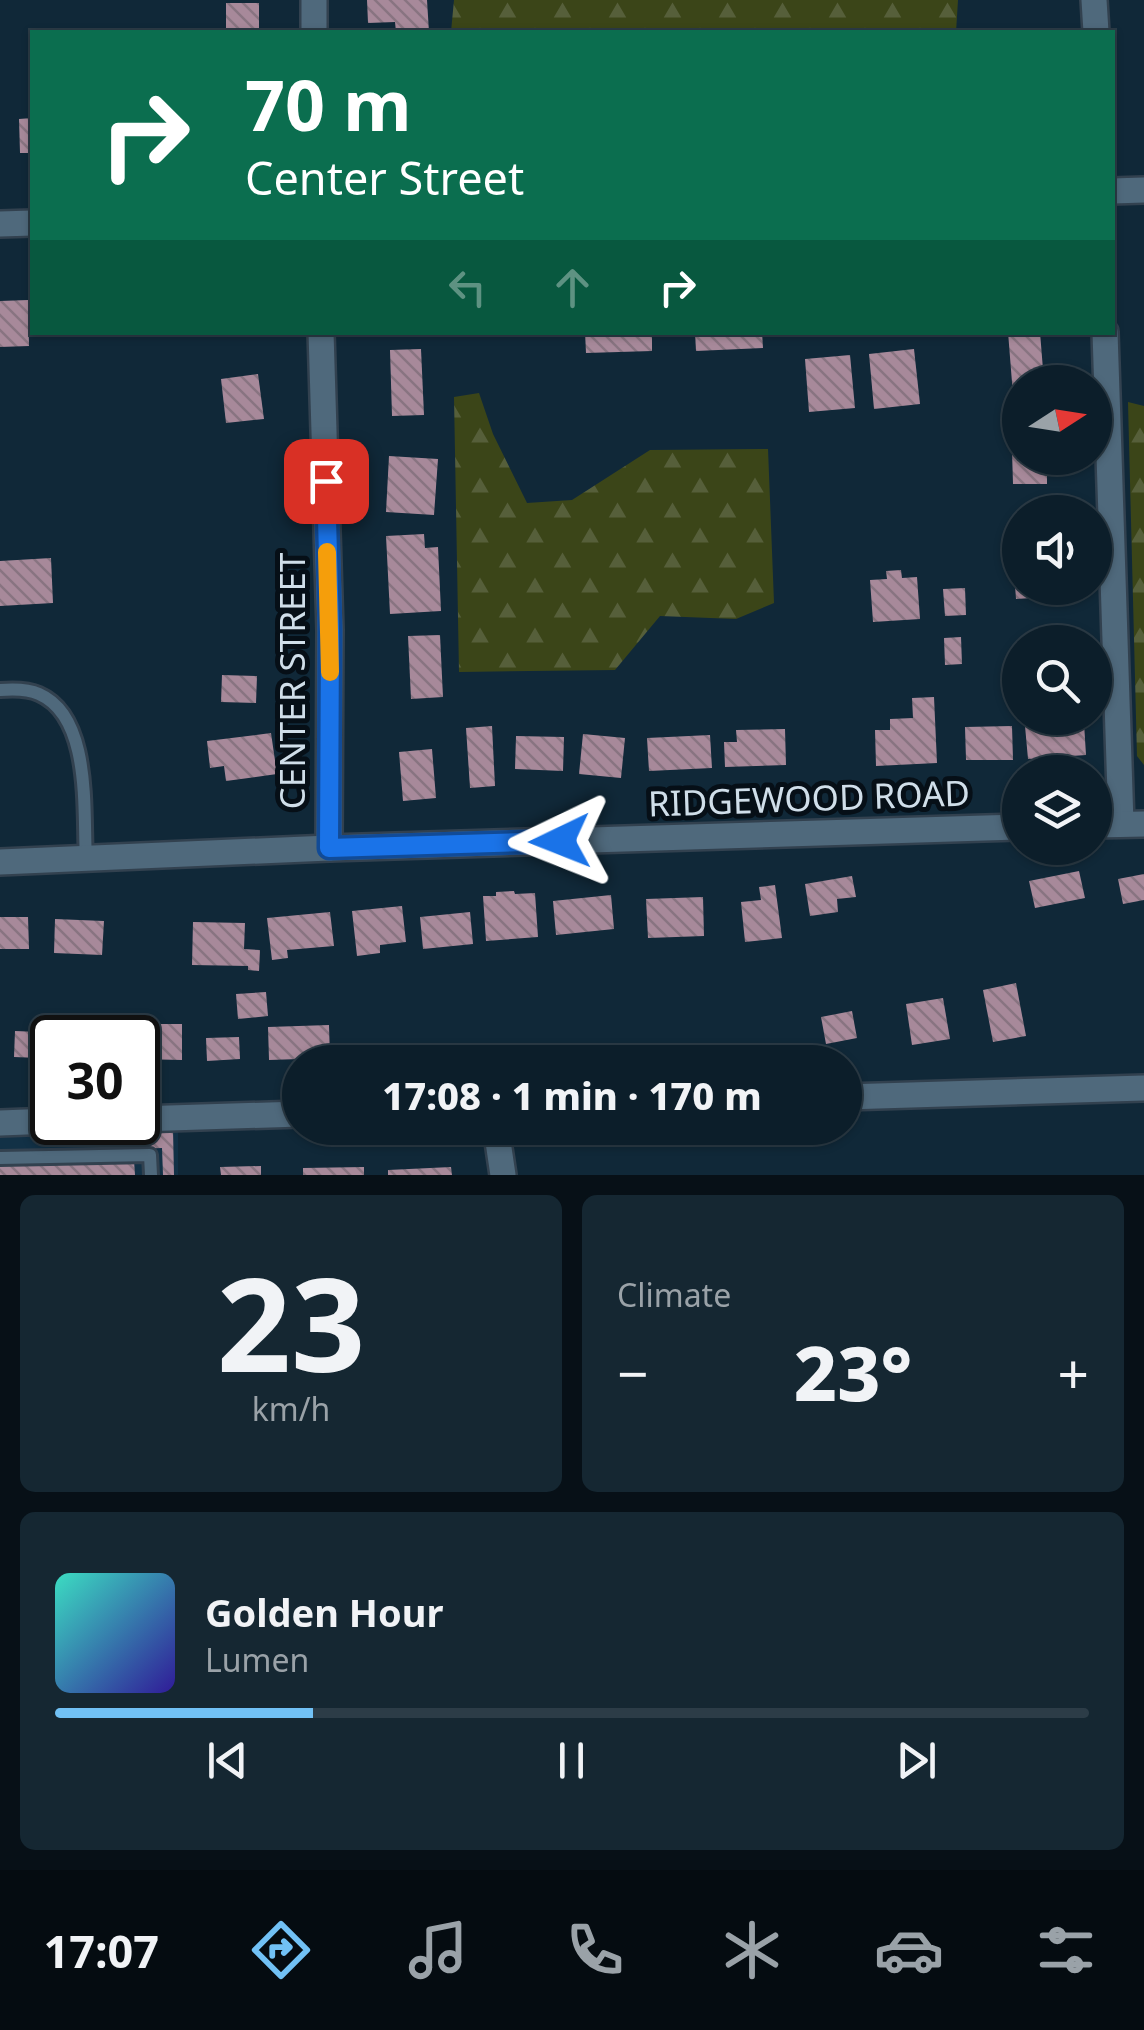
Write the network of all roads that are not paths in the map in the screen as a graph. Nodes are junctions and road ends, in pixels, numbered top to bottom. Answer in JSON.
{"nodes":[{"id":1,"x":314,"y":0,"type":"edge"},
{"id":2,"x":1094,"y":0,"type":"edge"},
{"id":3,"x":314,"y":30,"type":"edge"},
{"id":4,"x":1096,"y":30,"type":"edge"},
{"id":5,"x":1144,"y":190,"type":"edge"},
{"id":6,"x":1115,"y":191,"type":"edge"},
{"id":7,"x":30,"y":223,"type":"edge"},
{"id":8,"x":0,"y":224,"type":"edge"},
{"id":9,"x":321,"y":335,"type":"edge"},
{"id":10,"x":1105,"y":335,"type":"edge"},
{"id":11,"x":0,"y":690,"type":"edge"},
{"id":12,"x":1120,"y":824,"type":"edge"},
{"id":13,"x":1002,"y":828,"type":"edge"},
{"id":14,"x":329,"y":848,"type":"junction"},
{"id":15,"x":86,"y":860,"type":"junction"},
{"id":16,"x":0,"y":862,"type":"edge"},
{"id":17,"x":1144,"y":1088,"type":"edge"},
{"id":18,"x":862,"y":1096,"type":"edge"},
{"id":19,"x":282,"y":1114,"type":"edge"},
{"id":20,"x":160,"y":1117,"type":"edge"},
{"id":21,"x":30,"y":1121,"type":"edge"},
{"id":22,"x":0,"y":1122,"type":"edge"},
{"id":23,"x":499,"y":1145,"type":"edge"},
{"id":24,"x":0,"y":1158,"type":"edge"},
{"id":25,"x":151,"y":1175,"type":"edge"},
{"id":26,"x":503,"y":1175,"type":"edge"}],
"edges":[{"from":1,"to":3,"type":"street"},
{"from":2,"to":4,"type":"street"},
{"from":5,"to":6,"type":"street"},
{"from":7,"to":8,"type":"street"},
{"from":9,"to":14,"type":"street","name":"CENTER STREET"},
{"from":10,"to":12,"type":"street"},
{"from":11,"to":15,"type":"lane"},
{"from":13,"to":14,"type":"street","name":"RIDGEWOOD ROAD"},
{"from":14,"to":15,"type":"street","name":"RIDGEWOOD ROAD"},
{"from":15,"to":16,"type":"street","name":"RIDGEWOOD ROAD"},
{"from":17,"to":18,"type":"street"},
{"from":19,"to":20,"type":"street"},
{"from":21,"to":22,"type":"street"},
{"from":23,"to":26,"type":"street"},
{"from":24,"to":25,"type":"lane"}]}
